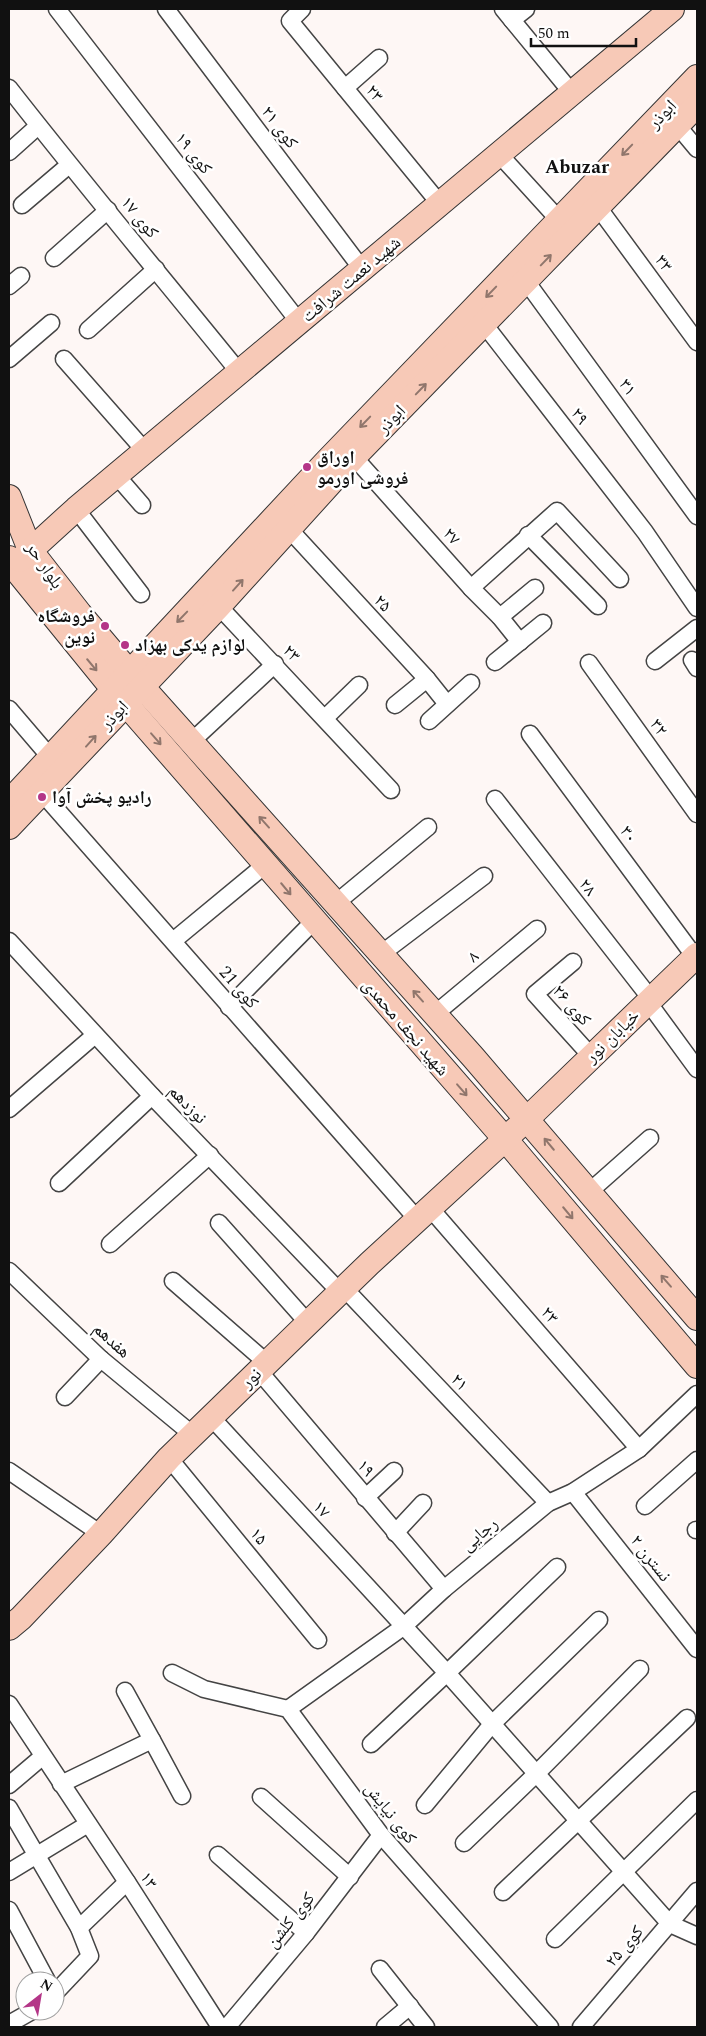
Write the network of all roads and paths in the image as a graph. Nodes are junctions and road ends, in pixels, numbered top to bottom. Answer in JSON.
{"nodes":[{"id":1,"x":57,"y":9,"type":"edge"},
{"id":2,"x":166,"y":9,"type":"edge"},
{"id":3,"x":302,"y":9,"type":"edge"},
{"id":4,"x":526,"y":9,"type":"edge"},
{"id":5,"x":672,"y":9,"type":"edge"},
{"id":6,"x":507,"y":14,"type":"edge"},
{"id":7,"x":379,"y":58,"type":"dead end"},
{"id":8,"x":697,"y":77,"type":"edge"},
{"id":9,"x":9,"y":88,"type":"edge"},
{"id":10,"x":345,"y":88,"type":"junction"},
{"id":11,"x":572,"y":93,"type":"junction"},
{"id":12,"x":697,"y":105,"type":"edge"},
{"id":13,"x":678,"y":125,"type":"junction"},
{"id":14,"x":38,"y":126,"type":"junction"},
{"id":15,"x":697,"y":149,"type":"edge"},
{"id":16,"x":9,"y":152,"type":"edge"},
{"id":17,"x":500,"y":154,"type":"junction"},
{"id":18,"x":69,"y":165,"type":"junction"},
{"id":19,"x":440,"y":204,"type":"junction"},
{"id":20,"x":22,"y":205,"type":"dead end"},
{"id":21,"x":598,"y":207,"type":"junction"},
{"id":22,"x":108,"y":210,"type":"junction"},
{"id":23,"x":560,"y":221,"type":"junction"},
{"id":24,"x":54,"y":258,"type":"dead end"},
{"id":25,"x":156,"y":269,"type":"junction"},
{"id":26,"x":362,"y":269,"type":"junction"},
{"id":27,"x":526,"y":281,"type":"junction"},
{"id":28,"x":298,"y":322,"type":"junction"},
{"id":29,"x":51,"y":323,"type":"dead end"},
{"id":30,"x":484,"y":324,"type":"junction"},
{"id":31,"x":88,"y":330,"type":"dead end"},
{"id":32,"x":697,"y":342,"type":"edge"},
{"id":33,"x":9,"y":359,"type":"edge"},
{"id":34,"x":64,"y":359,"type":"dead end"},
{"id":35,"x":239,"y":372,"type":"junction"},
{"id":36,"x":145,"y":451,"type":"junction"},
{"id":37,"x":340,"y":464,"type":"junction"},
{"id":38,"x":116,"y":475,"type":"junction"},
{"id":39,"x":9,"y":498,"type":"edge"},
{"id":40,"x":142,"y":505,"type":"dead end"},
{"id":41,"x":76,"y":509,"type":"junction"},
{"id":42,"x":697,"y":516,"type":"edge"},
{"id":43,"x":289,"y":529,"type":"junction"},
{"id":44,"x":528,"y":535,"type":"junction"},
{"id":45,"x":15,"y":561,"type":"edge"},
{"id":46,"x":620,"y":579,"type":"dead end"},
{"id":47,"x":471,"y":588,"type":"junction"},
{"id":48,"x":535,"y":588,"type":"dead end"},
{"id":49,"x":141,"y":594,"type":"dead end"},
{"id":50,"x":212,"y":599,"type":"junction"},
{"id":51,"x":598,"y":606,"type":"dead end"},
{"id":52,"x":697,"y":608,"type":"edge"},
{"id":53,"x":500,"y":617,"type":"junction"},
{"id":54,"x":543,"y":623,"type":"dead end"},
{"id":55,"x":697,"y":628,"type":"edge"},
{"id":56,"x":520,"y":642,"type":"junction"},
{"id":57,"x":656,"y":661,"type":"dead end"},
{"id":58,"x":495,"y":662,"type":"dead end"},
{"id":59,"x":275,"y":664,"type":"junction"},
{"id":60,"x":589,"y":664,"type":"dead end"},
{"id":61,"x":136,"y":679,"type":"junction"},
{"id":62,"x":427,"y":679,"type":"junction"},
{"id":63,"x":472,"y":683,"type":"dead end"},
{"id":64,"x":359,"y":685,"type":"dead end"},
{"id":65,"x":119,"y":696,"type":"junction"},
{"id":66,"x":447,"y":704,"type":"junction"},
{"id":67,"x":395,"y":705,"type":"dead end"},
{"id":68,"x":9,"y":709,"type":"edge"},
{"id":69,"x":325,"y":718,"type":"junction"},
{"id":70,"x":429,"y":721,"type":"dead end"},
{"id":71,"x":530,"y":734,"type":"dead end"},
{"id":72,"x":192,"y":742,"type":"junction"},
{"id":73,"x":57,"y":765,"type":"junction"},
{"id":74,"x":36,"y":787,"type":"junction"},
{"id":75,"x":391,"y":790,"type":"dead end"},
{"id":76,"x":495,"y":799,"type":"dead end"},
{"id":77,"x":697,"y":814,"type":"edge"},
{"id":78,"x":10,"y":818,"type":"edge"},
{"id":79,"x":428,"y":827,"type":"dead end"},
{"id":80,"x":265,"y":864,"type":"junction"},
{"id":81,"x":484,"y":876,"type":"dead end"},
{"id":82,"x":336,"y":903,"type":"junction"},
{"id":83,"x":314,"y":921,"type":"junction"},
{"id":84,"x":537,"y":929,"type":"dead end"},
{"id":85,"x":9,"y":941,"type":"edge"},
{"id":86,"x":173,"y":941,"type":"junction"},
{"id":87,"x":382,"y":954,"type":"junction"},
{"id":88,"x":696,"y":956,"type":"edge"},
{"id":89,"x":572,"y":962,"type":"dead end"},
{"id":90,"x":649,"y":1000,"type":"junction"},
{"id":91,"x":229,"y":1007,"type":"junction"},
{"id":92,"x":435,"y":1014,"type":"junction"},
{"id":93,"x":96,"y":1035,"type":"junction"},
{"id":94,"x":591,"y":1056,"type":"junction"},
{"id":95,"x":697,"y":1069,"type":"edge"},
{"id":96,"x":152,"y":1096,"type":"junction"},
{"id":97,"x":9,"y":1109,"type":"edge"},
{"id":98,"x":527,"y":1119,"type":"junction"},
{"id":99,"x":650,"y":1138,"type":"dead end"},
{"id":100,"x":505,"y":1139,"type":"junction"},
{"id":101,"x":210,"y":1155,"type":"junction"},
{"id":102,"x":60,"y":1183,"type":"dead end"},
{"id":103,"x":589,"y":1192,"type":"junction"},
{"id":104,"x":424,"y":1214,"type":"junction"},
{"id":105,"x":219,"y":1224,"type":"dead end"},
{"id":106,"x":110,"y":1244,"type":"dead end"},
{"id":107,"x":9,"y":1271,"type":"edge"},
{"id":108,"x":173,"y":1281,"type":"dead end"},
{"id":109,"x":342,"y":1290,"type":"junction"},
{"id":110,"x":697,"y":1318,"type":"edge"},
{"id":111,"x":308,"y":1323,"type":"junction"},
{"id":112,"x":102,"y":1359,"type":"junction"},
{"id":113,"x":697,"y":1366,"type":"edge"},
{"id":114,"x":263,"y":1367,"type":"junction"},
{"id":115,"x":697,"y":1394,"type":"edge"},
{"id":116,"x":65,"y":1397,"type":"dead end"},
{"id":117,"x":211,"y":1417,"type":"junction"},
{"id":118,"x":192,"y":1435,"type":"junction"},
{"id":119,"x":639,"y":1448,"type":"junction"},
{"id":120,"x":169,"y":1458,"type":"junction"},
{"id":121,"x":697,"y":1460,"type":"edge"},
{"id":122,"x":9,"y":1471,"type":"edge"},
{"id":123,"x":394,"y":1471,"type":"dead end"},
{"id":124,"x":574,"y":1492,"type":"junction"},
{"id":125,"x":366,"y":1498,"type":"junction"},
{"id":126,"x":423,"y":1503,"type":"dead end"},
{"id":127,"x":548,"y":1503,"type":"junction"},
{"id":128,"x":645,"y":1506,"type":"dead end"},
{"id":129,"x":394,"y":1533,"type":"junction"},
{"id":130,"x":102,"y":1534,"type":"junction"},
{"id":131,"x":557,"y":1567,"type":"dead end"},
{"id":132,"x":444,"y":1589,"type":"junction"},
{"id":133,"x":13,"y":1618,"type":"edge"},
{"id":134,"x":599,"y":1620,"type":"dead end"},
{"id":135,"x":404,"y":1627,"type":"junction"},
{"id":136,"x":318,"y":1640,"type":"dead end"},
{"id":137,"x":697,"y":1649,"type":"edge"},
{"id":138,"x":640,"y":1669,"type":"dead end"},
{"id":139,"x":172,"y":1673,"type":"dead end"},
{"id":140,"x":447,"y":1673,"type":"junction"},
{"id":141,"x":125,"y":1691,"type":"dead end"},
{"id":142,"x":9,"y":1704,"type":"edge"},
{"id":143,"x":288,"y":1709,"type":"junction"},
{"id":144,"x":687,"y":1718,"type":"dead end"},
{"id":145,"x":492,"y":1724,"type":"junction"},
{"id":146,"x":152,"y":1740,"type":"junction"},
{"id":147,"x":371,"y":1744,"type":"dead end"},
{"id":148,"x":42,"y":1757,"type":"junction"},
{"id":149,"x":536,"y":1774,"type":"junction"},
{"id":150,"x":61,"y":1784,"type":"junction"},
{"id":151,"x":9,"y":1785,"type":"edge"},
{"id":152,"x":182,"y":1796,"type":"dead end"},
{"id":153,"x":261,"y":1797,"type":"dead end"},
{"id":154,"x":697,"y":1800,"type":"edge"},
{"id":155,"x":425,"y":1805,"type":"dead end"},
{"id":156,"x":9,"y":1808,"type":"edge"},
{"id":157,"x":579,"y":1822,"type":"junction"},
{"id":158,"x":88,"y":1824,"type":"junction"},
{"id":159,"x":382,"y":1835,"type":"junction"},
{"id":160,"x":464,"y":1843,"type":"dead end"},
{"id":161,"x":37,"y":1854,"type":"junction"},
{"id":162,"x":218,"y":1855,"type":"dead end"},
{"id":163,"x":9,"y":1872,"type":"edge"},
{"id":164,"x":624,"y":1872,"type":"junction"},
{"id":165,"x":350,"y":1876,"type":"junction"},
{"id":166,"x":127,"y":1882,"type":"junction"},
{"id":167,"x":697,"y":1891,"type":"edge"},
{"id":168,"x":503,"y":1892,"type":"dead end"},
{"id":169,"x":9,"y":1910,"type":"edge"},
{"id":170,"x":670,"y":1924,"type":"junction"},
{"id":171,"x":79,"y":1928,"type":"junction"},
{"id":172,"x":306,"y":1933,"type":"junction"},
{"id":173,"x":697,"y":1936,"type":"edge"},
{"id":174,"x":555,"y":1939,"type":"dead end"},
{"id":175,"x":380,"y":1969,"type":"dead end"},
{"id":176,"x":42,"y":1971,"type":"edge"},
{"id":177,"x":65,"y":1982,"type":"edge"},
{"id":178,"x":410,"y":2006,"type":"junction"},
{"id":179,"x":220,"y":2027,"type":"edge"},
{"id":180,"x":227,"y":2027,"type":"edge"},
{"id":181,"x":386,"y":2027,"type":"edge"},
{"id":182,"x":426,"y":2027,"type":"edge"},
{"id":183,"x":550,"y":2027,"type":"edge"},
{"id":184,"x":581,"y":2027,"type":"edge"}],
"edges":[{"from":1,"to":28,"type":"street","name":"کوی ۱۹"},
{"from":2,"to":26,"type":"street","name":"کوی ۲۱"},
{"from":3,"to":10,"type":"street","name":"۲۳"},
{"from":4,"to":6,"type":"street"},
{"from":5,"to":11,"type":"main road","name":"شهید نعمت شرافت"},
{"from":6,"to":11,"type":"street"},
{"from":7,"to":10,"type":"street"},
{"from":8,"to":23,"type":"main road","name":"ابوذر","one_way":true},
{"from":9,"to":14,"type":"street","name":"کوی ۱۷"},
{"from":10,"to":19,"type":"street","name":"۲۳"},
{"from":11,"to":17,"type":"main road","name":"شهید نعمت شرافت"},
{"from":12,"to":13,"type":"main road","name":"ابوذر"},
{"from":13,"to":15,"type":"street"},
{"from":13,"to":21,"type":"main road","name":"ابوذر"},
{"from":14,"to":16,"type":"street"},
{"from":14,"to":18,"type":"street","name":"کوی ۱۷"},
{"from":17,"to":19,"type":"main road","name":"شهید نعمت شرافت"},
{"from":17,"to":23,"type":"street"},
{"from":18,"to":20,"type":"street"},
{"from":18,"to":22,"type":"street","name":"کوی ۱۷"},
{"from":19,"to":26,"type":"main road","name":"شهید نعمت شرافت"},
{"from":27,"to":21,"type":"main road","name":"ابوذر","one_way":true},
{"from":21,"to":32,"type":"street","name":"۳۳"},
{"from":22,"to":24,"type":"street"},
{"from":22,"to":25,"type":"street","name":"کوی ۱۷"},
{"from":23,"to":37,"type":"main road","name":"ابوذر","one_way":true},
{"from":25,"to":31,"type":"street"},
{"from":25,"to":35,"type":"street","name":"کوی ۱۷"},
{"from":26,"to":28,"type":"main road","name":"شهید نعمت شرافت"},
{"from":27,"to":30,"type":"main road","name":"ابوذر"},
{"from":27,"to":42,"type":"street","name":"۳۱"},
{"from":28,"to":35,"type":"main road","name":"شهید نعمت شرافت"},
{"from":29,"to":33,"type":"street"},
{"from":37,"to":30,"type":"main road","name":"ابوذر","one_way":true},
{"from":30,"to":52,"type":"street","name":"۲۹"},
{"from":34,"to":36,"type":"street"},
{"from":35,"to":36,"type":"main road","name":"شهید نعمت شرافت"},
{"from":36,"to":38,"type":"main road","name":"شهید نعمت شرافت"},
{"from":37,"to":43,"type":"main road","name":"ابوذر"},
{"from":37,"to":47,"type":"street","name":"۲۷"},
{"from":37,"to":50,"type":"main road","name":"ابوذر"},
{"from":38,"to":40,"type":"street"},
{"from":38,"to":41,"type":"main road","name":"شهید نعمت شرافت"},
{"from":39,"to":45,"type":"main road","name":"بلوار حر"},
{"from":41,"to":45,"type":"main road","name":"شهید نعمت شرافت"},
{"from":41,"to":49,"type":"street"},
{"from":50,"to":43,"type":"main road","name":"ابوذر","one_way":true},
{"from":43,"to":62,"type":"street","name":"۲۵"},
{"from":44,"to":46,"type":"street"},
{"from":44,"to":47,"type":"street"},
{"from":44,"to":51,"type":"street"},
{"from":45,"to":61,"type":"main road","name":"بلوار حر"},
{"from":45,"to":65,"type":"main road","name":"بلوار حر","one_way":true},
{"from":47,"to":53,"type":"street","name":"۲۷"},
{"from":48,"to":53,"type":"street"},
{"from":50,"to":59,"type":"street","name":"۲۳"},
{"from":50,"to":61,"type":"main road","name":"ابوذر"},
{"from":53,"to":56,"type":"street","name":"۲۷"},
{"from":54,"to":56,"type":"street"},
{"from":55,"to":57,"type":"street"},
{"from":56,"to":58,"type":"street"},
{"from":59,"to":69,"type":"street","name":"۲۳"},
{"from":59,"to":72,"type":"street"},
{"from":60,"to":77,"type":"street","name":"۳۲"},
{"from":61,"to":65,"type":"main road","name":"ابوذر"},
{"from":61,"to":72,"type":"main road","name":"شهید نجف محمدی"},
{"from":62,"to":66,"type":"street","name":"۲۵"},
{"from":62,"to":67,"type":"street"},
{"from":63,"to":66,"type":"street"},
{"from":64,"to":69,"type":"street"},
{"from":65,"to":73,"type":"main road","name":"ابوذر"},
{"from":65,"to":80,"type":"main road","name":"شهید نجف محمدی","one_way":true},
{"from":66,"to":70,"type":"street"},
{"from":68,"to":73,"type":"street"},
{"from":69,"to":75,"type":"street","name":"۲۳"},
{"from":71,"to":88,"type":"street","name":"۳۰"},
{"from":82,"to":72,"type":"main road","name":"شهید نجف محمدی","one_way":true},
{"from":73,"to":74,"type":"main road","name":"ابوذر"},
{"from":74,"to":78,"type":"main road","name":"ابوذر"},
{"from":74,"to":86,"type":"street","name":"کوی 21"},
{"from":76,"to":90,"type":"street","name":"۲۸"},
{"from":79,"to":82,"type":"street"},
{"from":80,"to":83,"type":"main road","name":"شهید نجف محمدی","one_way":true},
{"from":80,"to":86,"type":"street"},
{"from":81,"to":87,"type":"street"},
{"from":82,"to":83,"type":"main road"},
{"from":82,"to":87,"type":"main road","name":"شهید نجف محمدی"},
{"from":83,"to":91,"type":"street"},
{"from":83,"to":100,"type":"main road","name":"شهید نجف محمدی","one_way":true},
{"from":84,"to":92,"type":"street","name":"۸"},
{"from":85,"to":93,"type":"street","name":"نوزدهم"},
{"from":86,"to":91,"type":"street","name":"کوی 21"},
{"from":92,"to":87,"type":"main road","name":"شهید نجف محمدی","one_way":true},
{"from":88,"to":90,"type":"main road","name":"خیابان نور"},
{"from":89,"to":94,"type":"street","name":"کوی ۲۶"},
{"from":90,"to":94,"type":"main road","name":"خیابان نور"},
{"from":90,"to":95,"type":"street"},
{"from":91,"to":104,"type":"street","name":"کوی 21"},
{"from":92,"to":98,"type":"main road","name":"شهید نجف محمدی"},
{"from":93,"to":96,"type":"street","name":"نوزدهم"},
{"from":93,"to":97,"type":"street"},
{"from":94,"to":98,"type":"main road","name":"خیابان نور"},
{"from":96,"to":101,"type":"street","name":"نوزدهم"},
{"from":96,"to":102,"type":"street"},
{"from":98,"to":100,"type":"main road","name":"خیابان نور"},
{"from":103,"to":98,"type":"main road","name":"شهید نجف محمدی","one_way":true},
{"from":99,"to":103,"type":"street"},
{"from":100,"to":104,"type":"main road","name":"نور"},
{"from":100,"to":113,"type":"main road","name":"شهید نجف محمدی","one_way":true},
{"from":101,"to":106,"type":"street"},
{"from":101,"to":109,"type":"street","name":"نوزدهم"},
{"from":110,"to":103,"type":"main road","name":"شهید نجف محمدی","one_way":true},
{"from":104,"to":109,"type":"main road","name":"نور"},
{"from":104,"to":119,"type":"street","name":"۲۳"},
{"from":105,"to":111,"type":"street"},
{"from":107,"to":112,"type":"street","name":"هفدهم"},
{"from":108,"to":114,"type":"street","name":"۱۹"},
{"from":109,"to":111,"type":"main road","name":"نور"},
{"from":109,"to":127,"type":"street","name":"۲۱"},
{"from":111,"to":114,"type":"main road","name":"نور"},
{"from":112,"to":116,"type":"street"},
{"from":112,"to":118,"type":"street","name":"هفدهم"},
{"from":114,"to":117,"type":"main road","name":"نور"},
{"from":114,"to":125,"type":"street","name":"۱۹"},
{"from":115,"to":119,"type":"street","name":"رجایی"},
{"from":117,"to":118,"type":"main road","name":"نور"},
{"from":117,"to":135,"type":"street","name":"۱۷"},
{"from":118,"to":120,"type":"main road","name":"نور"},
{"from":119,"to":124,"type":"street","name":"رجایی"},
{"from":120,"to":130,"type":"main road","name":"نور"},
{"from":120,"to":136,"type":"street","name":"۱۵"},
{"from":121,"to":128,"type":"street"},
{"from":122,"to":130,"type":"street"},
{"from":123,"to":125,"type":"street"},
{"from":124,"to":127,"type":"street","name":"رجایی"},
{"from":124,"to":137,"type":"street","name":"نسترن ۲"},
{"from":125,"to":129,"type":"street","name":"۱۹"},
{"from":126,"to":129,"type":"street"},
{"from":127,"to":132,"type":"street","name":"رجایی"},
{"from":129,"to":132,"type":"street","name":"۱۹"},
{"from":130,"to":133,"type":"main road","name":"نور"},
{"from":131,"to":140,"type":"street"},
{"from":132,"to":135,"type":"street","name":"رجایی"},
{"from":134,"to":145,"type":"street"},
{"from":135,"to":140,"type":"street","name":"۱۷"},
{"from":135,"to":143,"type":"street","name":"رجایی"},
{"from":138,"to":149,"type":"street"},
{"from":139,"to":143,"type":"street"},
{"from":140,"to":145,"type":"street","name":"۱۷"},
{"from":140,"to":147,"type":"street"},
{"from":141,"to":146,"type":"street"},
{"from":142,"to":148,"type":"street","name":"۱۳"},
{"from":143,"to":159,"type":"street","name":"کوی نیایش"},
{"from":144,"to":157,"type":"street"},
{"from":145,"to":149,"type":"street","name":"۱۷"},
{"from":145,"to":155,"type":"street"},
{"from":146,"to":150,"type":"street"},
{"from":146,"to":152,"type":"street"},
{"from":148,"to":150,"type":"street","name":"۱۳"},
{"from":148,"to":151,"type":"street"},
{"from":149,"to":157,"type":"street","name":"۱۷"},
{"from":149,"to":160,"type":"street"},
{"from":150,"to":158,"type":"street","name":"۱۳"},
{"from":153,"to":165,"type":"street"},
{"from":154,"to":164,"type":"street"},
{"from":156,"to":161,"type":"street"},
{"from":157,"to":164,"type":"street","name":"۱۷"},
{"from":157,"to":168,"type":"street"},
{"from":158,"to":161,"type":"street"},
{"from":158,"to":166,"type":"street","name":"۱۳"},
{"from":159,"to":165,"type":"street","name":"کوی کلشن"},
{"from":159,"to":183,"type":"street","name":"کوی نیایش"},
{"from":161,"to":163,"type":"street"},
{"from":161,"to":171,"type":"street"},
{"from":162,"to":172,"type":"street"},
{"from":164,"to":170,"type":"street","name":"۱۷"},
{"from":164,"to":174,"type":"street"},
{"from":165,"to":172,"type":"street","name":"کوی کلشن"},
{"from":166,"to":171,"type":"street"},
{"from":166,"to":179,"type":"street","name":"۱۳"},
{"from":167,"to":170,"type":"street","name":"کوی ۲۵"},
{"from":169,"to":176,"type":"street"},
{"from":170,"to":173,"type":"street"},
{"from":170,"to":184,"type":"street","name":"کوی ۲۵"},
{"from":171,"to":177,"type":"street"},
{"from":172,"to":180,"type":"street","name":"کوی کلشن"},
{"from":175,"to":178,"type":"street"},
{"from":178,"to":181,"type":"street"},
{"from":178,"to":182,"type":"street"}]}
